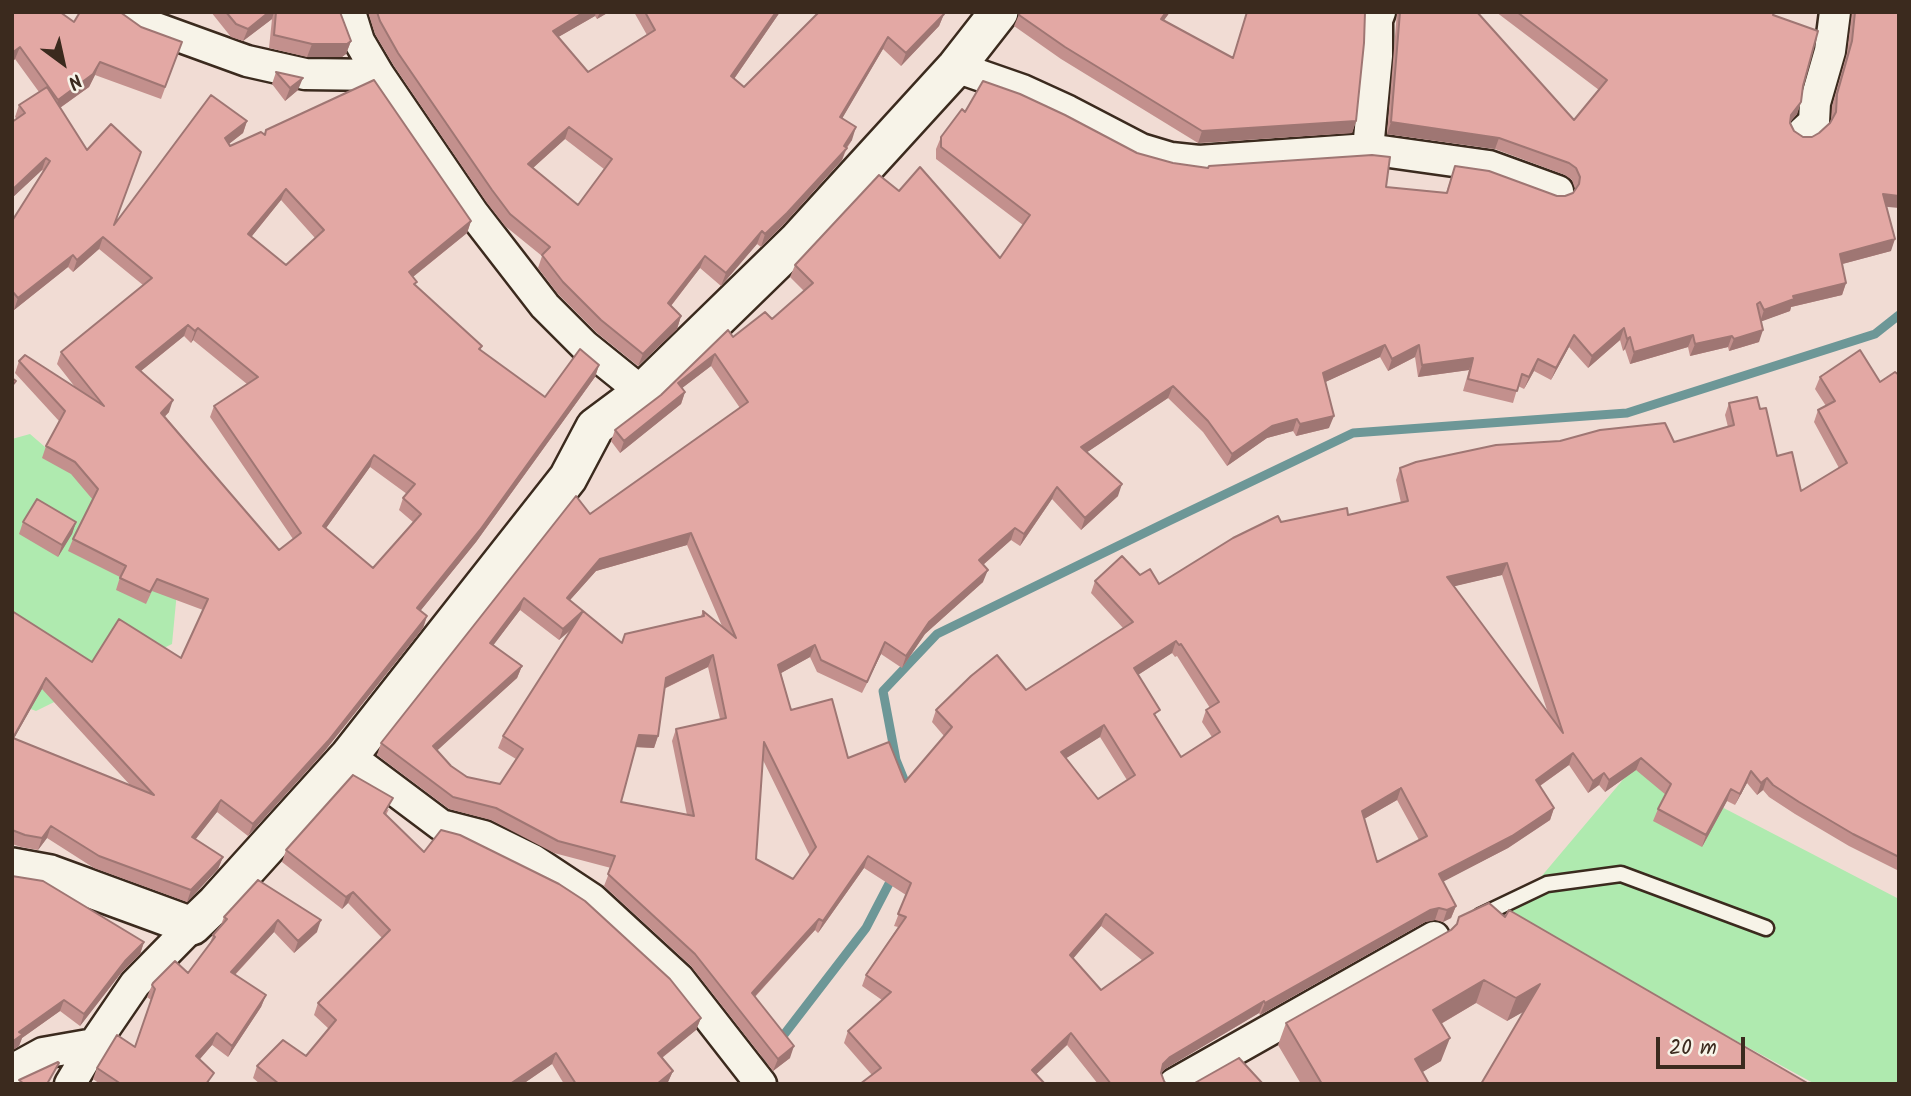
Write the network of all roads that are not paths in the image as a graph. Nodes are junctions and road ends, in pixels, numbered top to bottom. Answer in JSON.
{"nodes":[{"id":1,"x":125,"y":12,"type":"edge"},
{"id":2,"x":350,"y":12,"type":"edge"},
{"id":3,"x":999,"y":12,"type":"edge"},
{"id":4,"x":1380,"y":12,"type":"edge"},
{"id":5,"x":1835,"y":12,"type":"edge"},
{"id":6,"x":956,"y":67,"type":"junction"},
{"id":7,"x":379,"y":75,"type":"junction"},
{"id":8,"x":1803,"y":132,"type":"dead end"},
{"id":9,"x":1368,"y":149,"type":"junction"},
{"id":10,"x":1558,"y":191,"type":"dead end"},
{"id":11,"x":642,"y":392,"type":"junction"},
{"id":12,"x":349,"y":756,"type":"junction"},
{"id":13,"x":12,"y":867,"type":"edge"},
{"id":14,"x":1472,"y":920,"type":"edge"},
{"id":15,"x":192,"y":926,"type":"junction"},
{"id":16,"x":1766,"y":928,"type":"dead end"},
{"id":17,"x":1441,"y":934,"type":"edge"},
{"id":18,"x":94,"y":1044,"type":"junction"},
{"id":19,"x":12,"y":1070,"type":"edge"},
{"id":20,"x":70,"y":1084,"type":"edge"},
{"id":21,"x":761,"y":1084,"type":"edge"},
{"id":22,"x":1174,"y":1084,"type":"edge"}],
"edges":[{"from":1,"to":7,"type":"street"},
{"from":2,"to":7,"type":"street"},
{"from":3,"to":6,"type":"street"},
{"from":4,"to":9,"type":"street"},
{"from":5,"to":8,"type":"street"},
{"from":6,"to":9,"type":"street"},
{"from":6,"to":11,"type":"street"},
{"from":7,"to":11,"type":"street"},
{"from":9,"to":10,"type":"street"},
{"from":11,"to":12,"type":"street"},
{"from":12,"to":15,"type":"street"},
{"from":12,"to":21,"type":"street"},
{"from":13,"to":15,"type":"street"},
{"from":14,"to":16,"type":"lane"},
{"from":15,"to":18,"type":"street"},
{"from":17,"to":22,"type":"street"},
{"from":18,"to":19,"type":"street"},
{"from":18,"to":20,"type":"street"}]}
